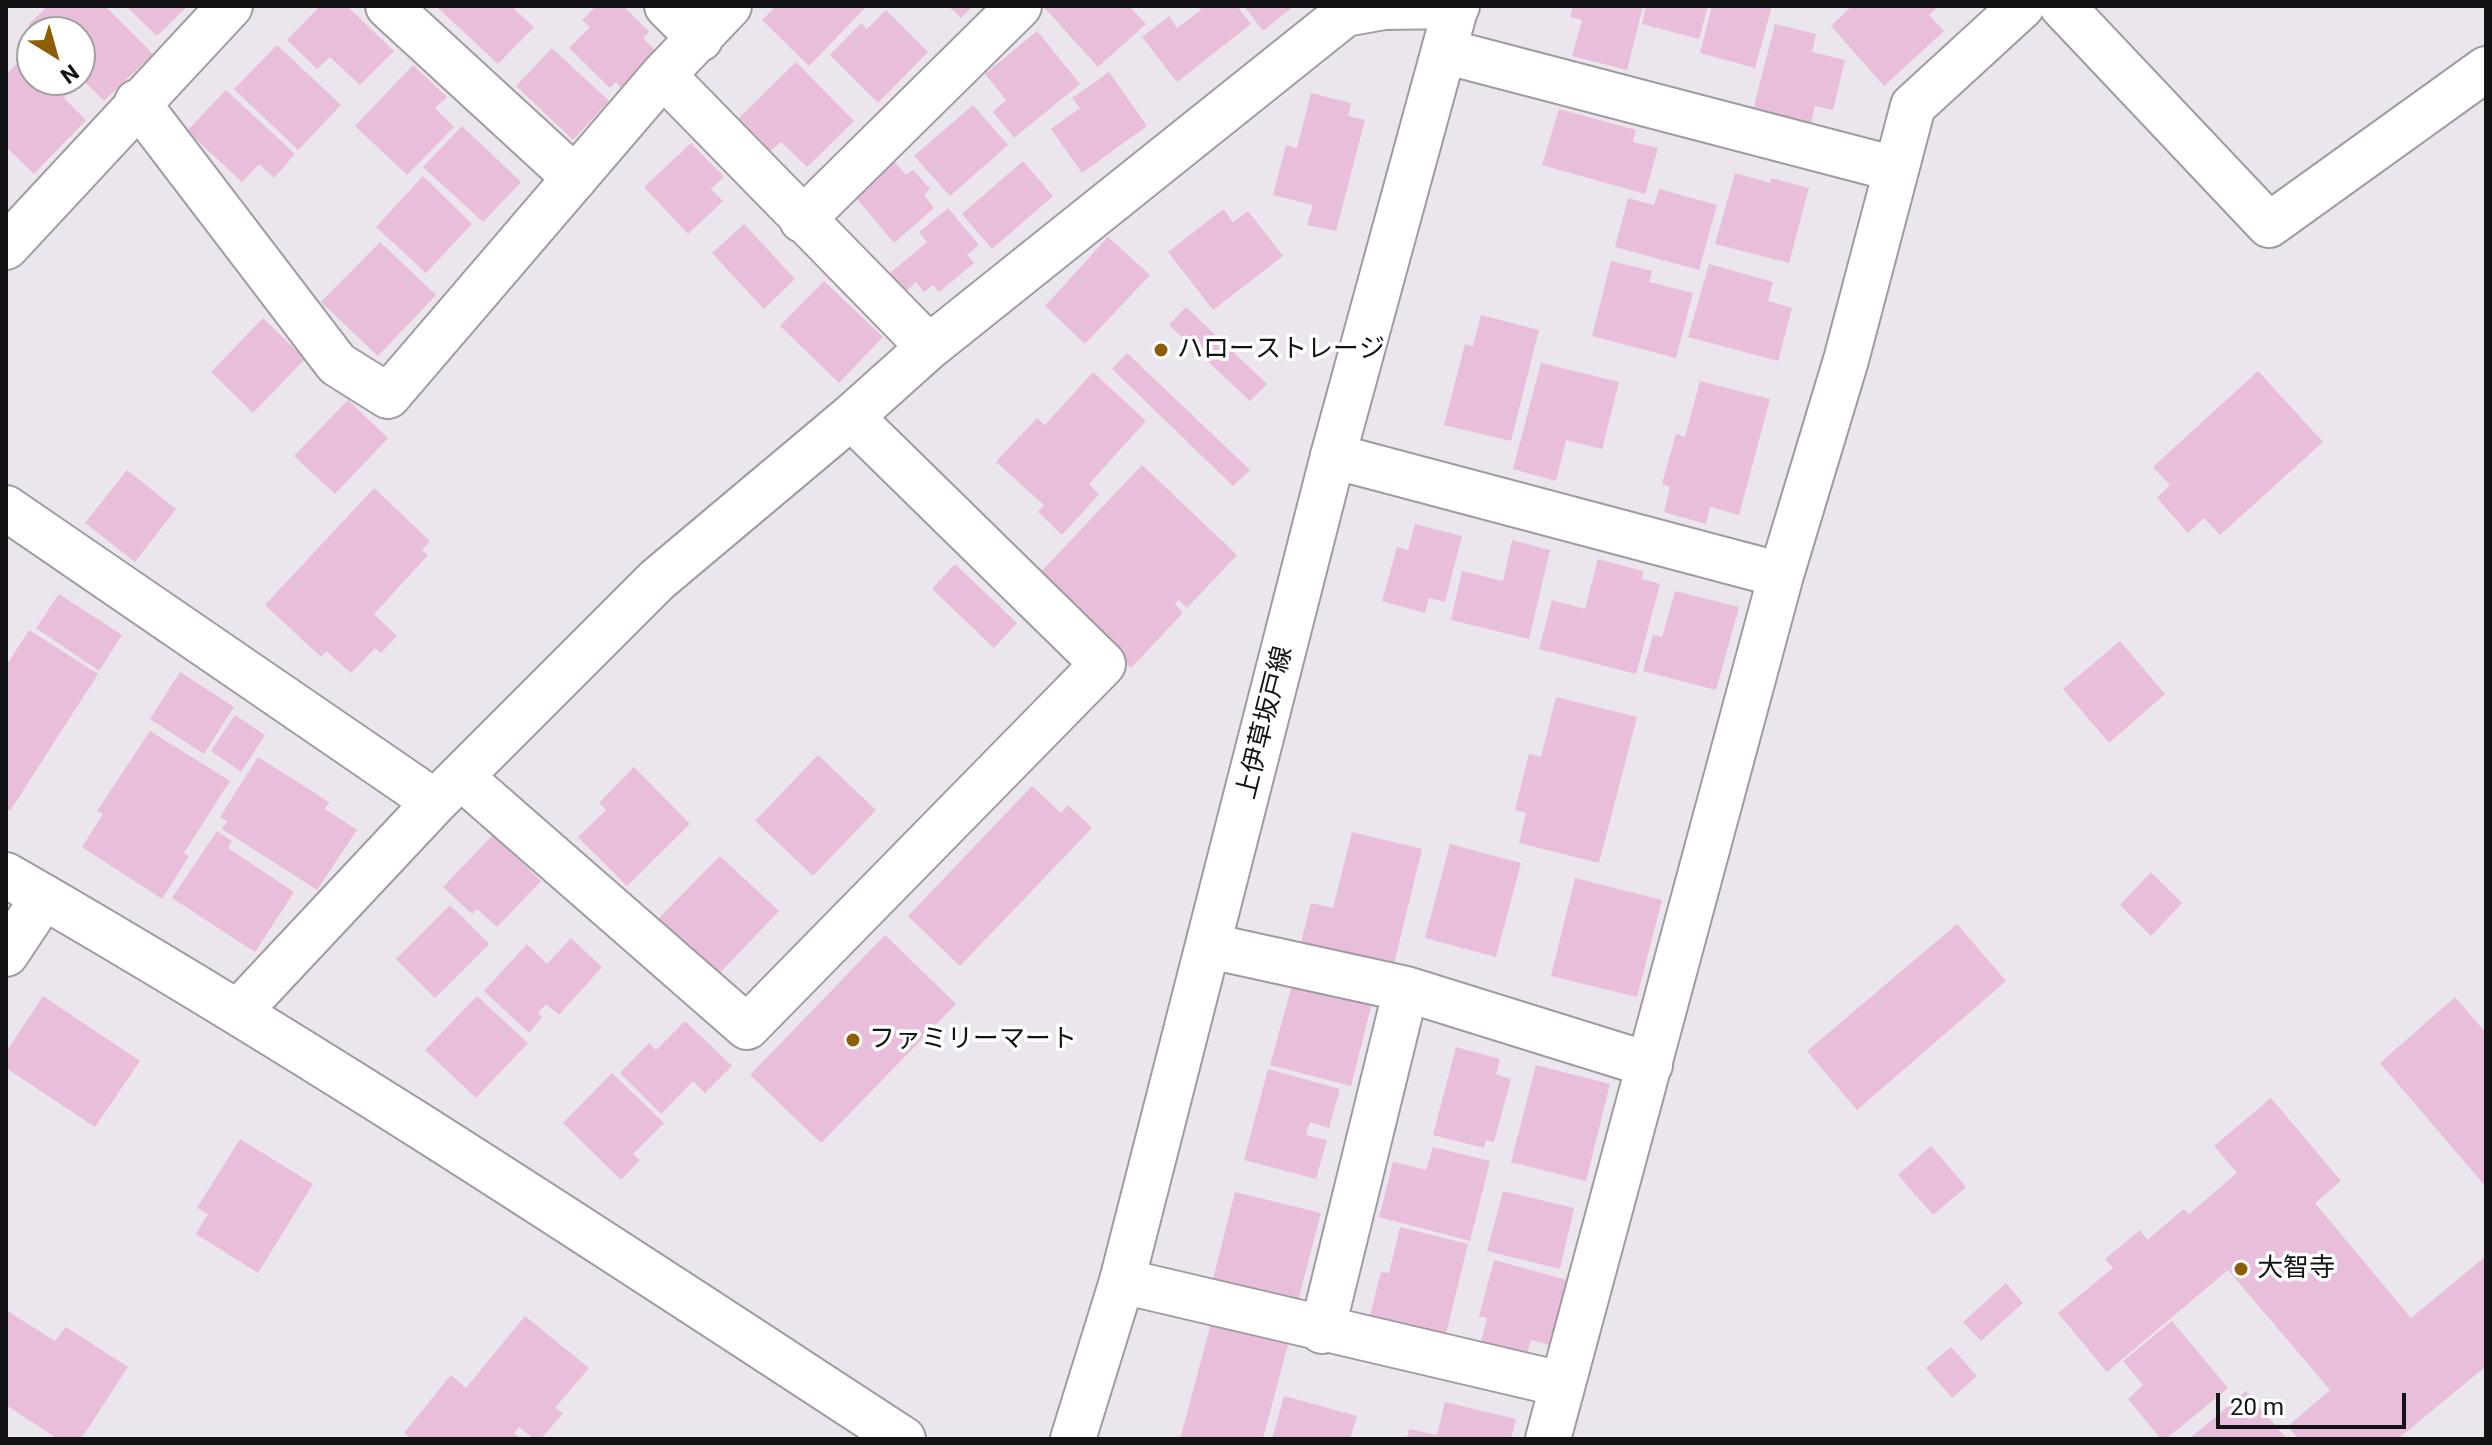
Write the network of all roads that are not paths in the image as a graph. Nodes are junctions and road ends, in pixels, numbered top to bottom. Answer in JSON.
{"nodes":[{"id":1,"x":230,"y":6,"type":"edge"},
{"id":2,"x":388,"y":6,"type":"edge"},
{"id":3,"x":667,"y":6,"type":"edge"},
{"id":4,"x":729,"y":6,"type":"edge"},
{"id":5,"x":1019,"y":6,"type":"edge"},
{"id":6,"x":1456,"y":6,"type":"edge"},
{"id":7,"x":2022,"y":6,"type":"edge"},
{"id":8,"x":2062,"y":6,"type":"edge"},
{"id":9,"x":700,"y":39,"type":"junction"},
{"id":10,"x":1444,"y":51,"type":"junction"},
{"id":11,"x":2486,"y":69,"type":"edge"},
{"id":12,"x":663,"y":75,"type":"junction"},
{"id":13,"x":137,"y":102,"type":"junction"},
{"id":14,"x":1895,"y":169,"type":"junction"},
{"id":15,"x":575,"y":178,"type":"junction"},
{"id":16,"x":802,"y":220,"type":"junction"},
{"id":17,"x":6,"y":247,"type":"edge"},
{"id":18,"x":929,"y":347,"type":"junction"},
{"id":19,"x":851,"y":417,"type":"junction"},
{"id":20,"x":1333,"y":456,"type":"junction"},
{"id":21,"x":6,"y":508,"type":"edge"},
{"id":22,"x":1781,"y":575,"type":"junction"},
{"id":23,"x":448,"y":789,"type":"junction"},
{"id":24,"x":6,"y":875,"type":"edge"},
{"id":25,"x":44,"y":897,"type":"junction"},
{"id":26,"x":1210,"y":946,"type":"junction"},
{"id":27,"x":6,"y":954,"type":"edge"},
{"id":28,"x":1406,"y":989,"type":"junction"},
{"id":29,"x":239,"y":1011,"type":"junction"},
{"id":30,"x":1650,"y":1065,"type":"junction"},
{"id":31,"x":1122,"y":1281,"type":"junction"},
{"id":32,"x":1322,"y":1331,"type":"junction"},
{"id":33,"x":1561,"y":1384,"type":"junction"},
{"id":34,"x":903,"y":1439,"type":"edge"},
{"id":35,"x":1073,"y":1439,"type":"edge"},
{"id":36,"x":1548,"y":1439,"type":"edge"}],
"edges":[{"from":1,"to":13,"type":"street"},
{"from":2,"to":15,"type":"street"},
{"from":3,"to":9,"type":"street"},
{"from":4,"to":9,"type":"street"},
{"from":5,"to":16,"type":"street"},
{"from":6,"to":10,"type":"street","name":"上伊草坂戸線"},
{"from":6,"to":18,"type":"street"},
{"from":7,"to":14,"type":"street"},
{"from":8,"to":11,"type":"street"},
{"from":9,"to":12,"type":"street"},
{"from":10,"to":14,"type":"street"},
{"from":10,"to":20,"type":"street","name":"上伊草坂戸線"},
{"from":12,"to":15,"type":"street"},
{"from":12,"to":16,"type":"street"},
{"from":13,"to":15,"type":"street"},
{"from":13,"to":17,"type":"street"},
{"from":14,"to":22,"type":"street"},
{"from":16,"to":18,"type":"street"},
{"from":18,"to":19,"type":"street"},
{"from":19,"to":23,"type":"street"},
{"from":19,"to":23,"type":"street"},
{"from":20,"to":22,"type":"street"},
{"from":20,"to":26,"type":"street","name":"上伊草坂戸線"},
{"from":21,"to":23,"type":"street"},
{"from":22,"to":30,"type":"street"},
{"from":23,"to":29,"type":"street"},
{"from":24,"to":25,"type":"street"},
{"from":25,"to":27,"type":"street"},
{"from":25,"to":29,"type":"street"},
{"from":26,"to":28,"type":"street"},
{"from":26,"to":31,"type":"street","name":"上伊草坂戸線"},
{"from":28,"to":30,"type":"street"},
{"from":28,"to":32,"type":"street"},
{"from":29,"to":34,"type":"street"},
{"from":30,"to":33,"type":"street"},
{"from":31,"to":32,"type":"street"},
{"from":31,"to":35,"type":"street","name":"上伊草坂戸線"},
{"from":32,"to":33,"type":"street"},
{"from":33,"to":36,"type":"street"}]}
